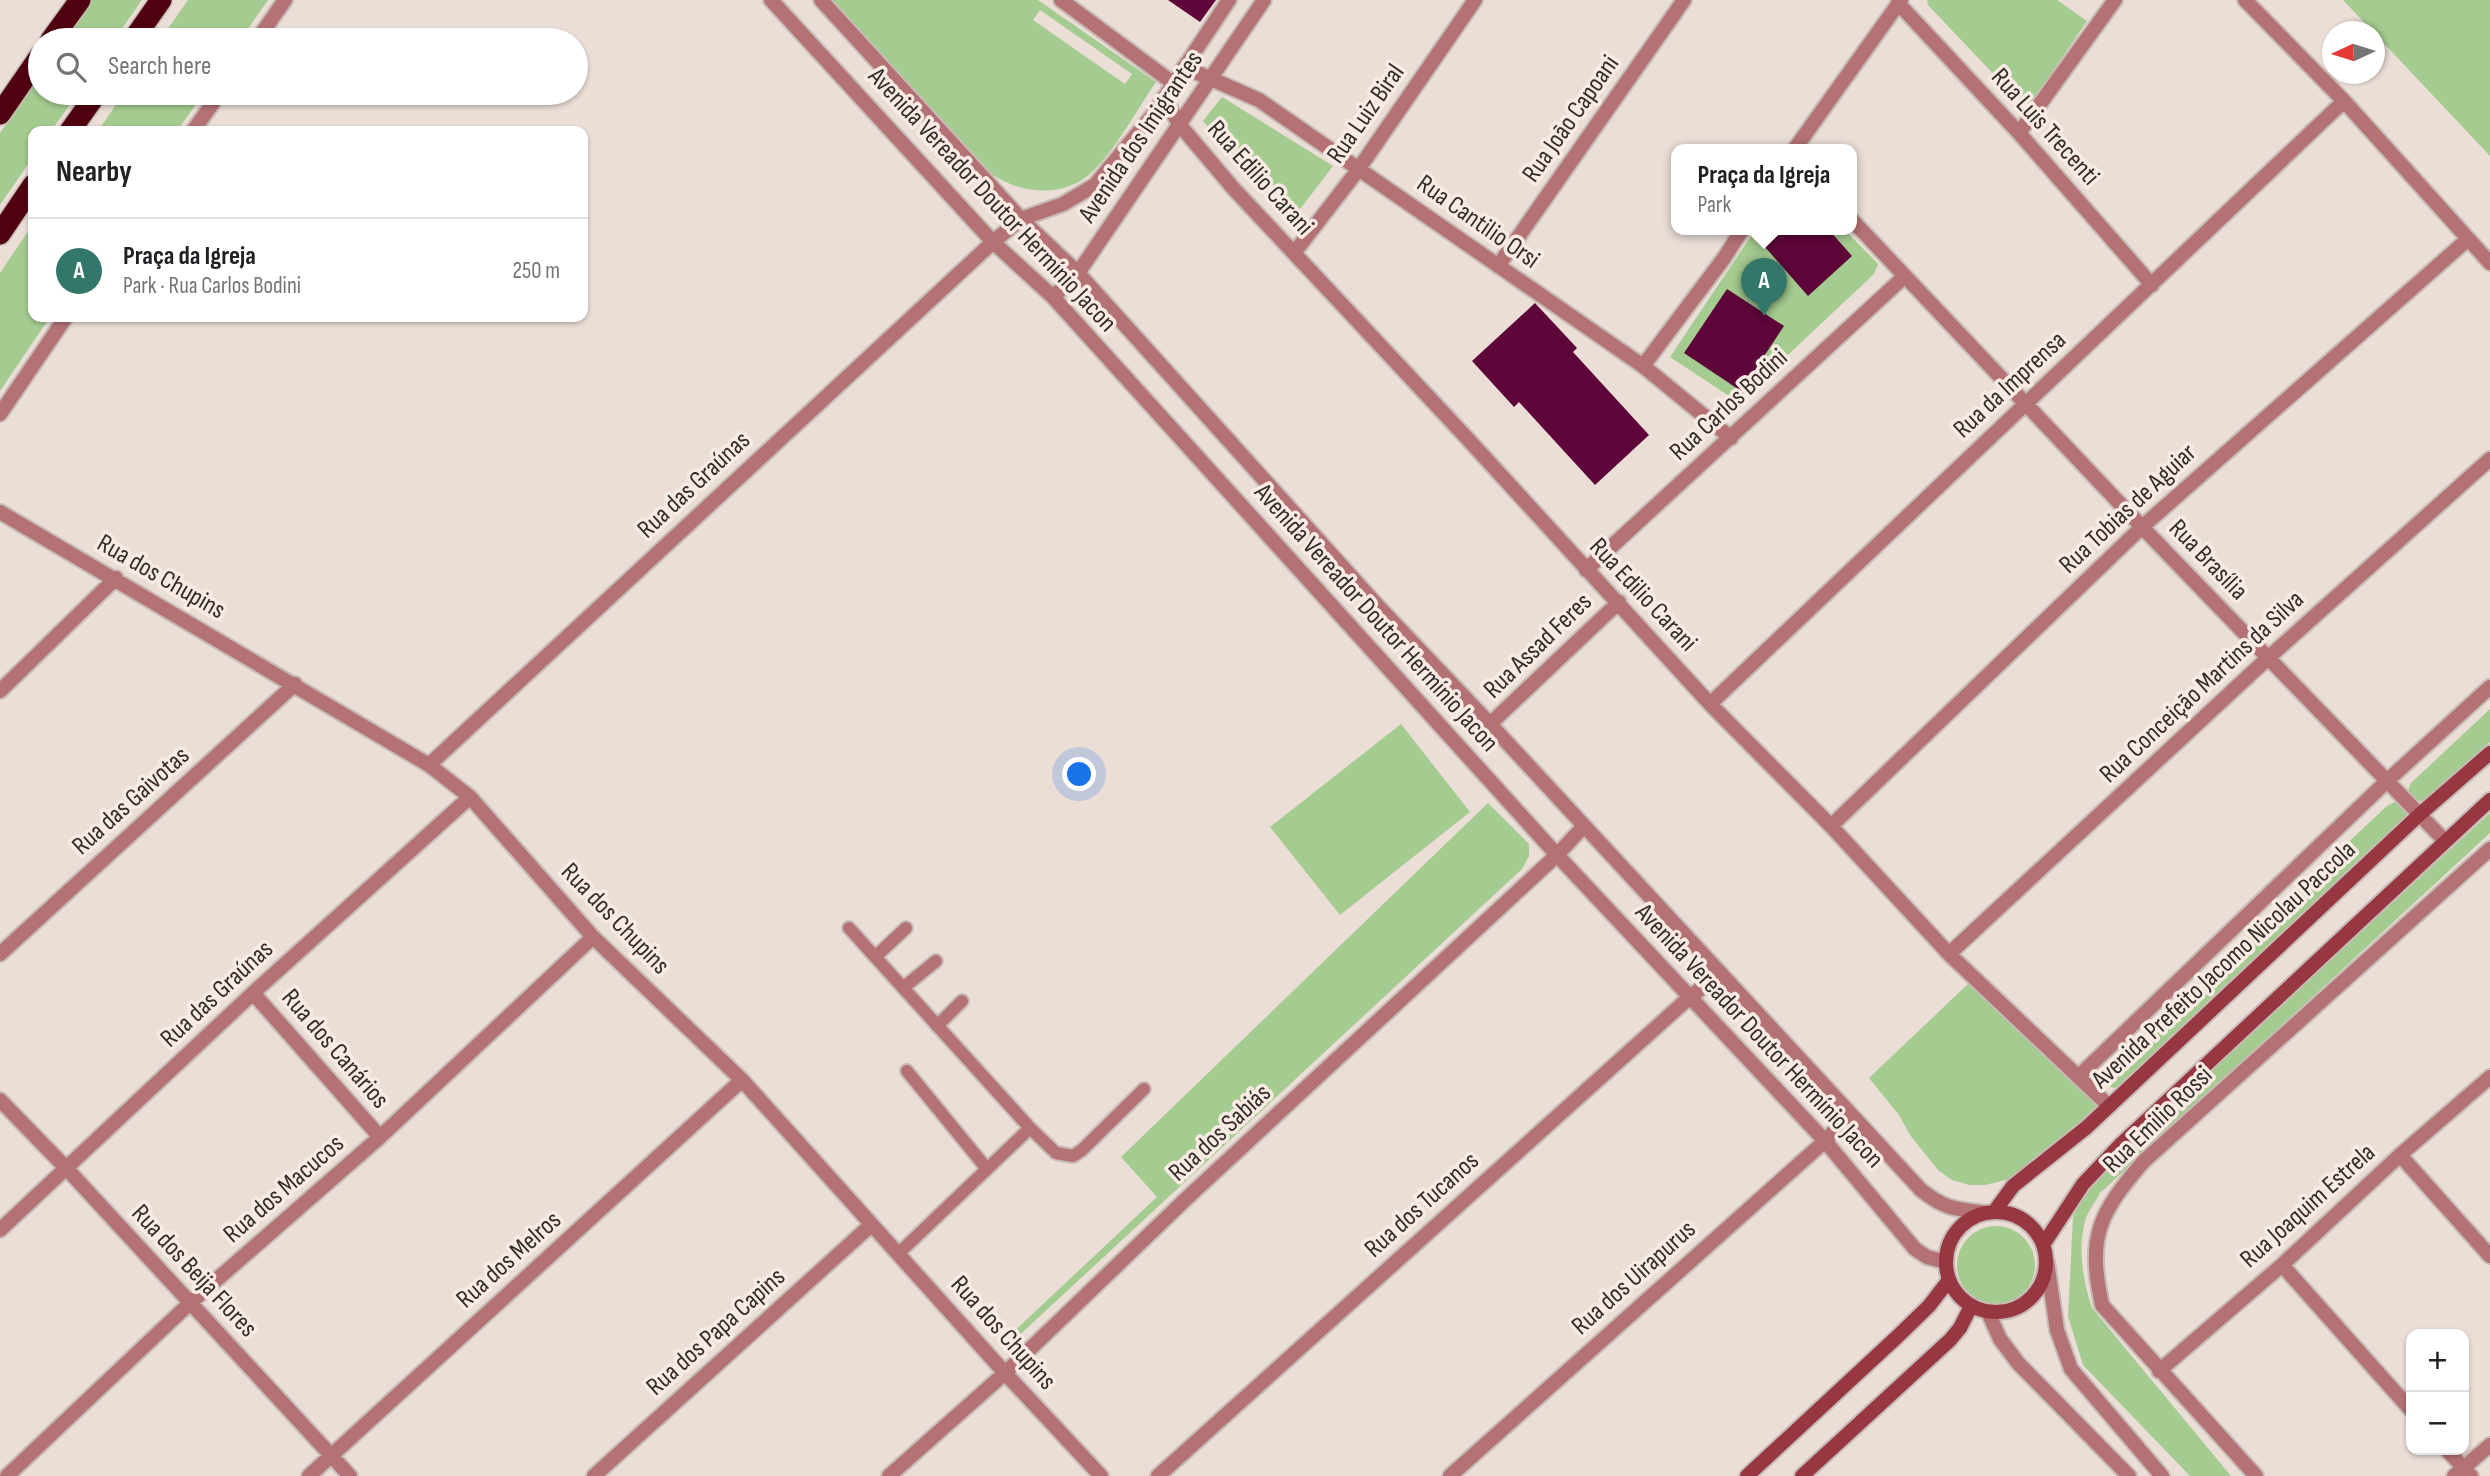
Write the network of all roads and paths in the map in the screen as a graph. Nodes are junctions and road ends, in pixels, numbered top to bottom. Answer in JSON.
{"nodes":[{"id":1,"x":80,"y":0,"type":"edge"},
{"id":2,"x":161,"y":0,"type":"edge"},
{"id":3,"x":285,"y":0,"type":"edge"},
{"id":4,"x":771,"y":0,"type":"edge"},
{"id":5,"x":821,"y":0,"type":"edge"},
{"id":6,"x":1061,"y":0,"type":"edge"},
{"id":7,"x":1228,"y":0,"type":"edge"},
{"id":8,"x":1264,"y":0,"type":"edge"},
{"id":9,"x":1475,"y":0,"type":"edge"},
{"id":10,"x":1684,"y":0,"type":"edge"},
{"id":11,"x":2115,"y":0,"type":"edge"},
{"id":12,"x":2245,"y":0,"type":"edge"},
{"id":13,"x":1900,"y":2,"type":"edge"},
{"id":14,"x":60,"y":28,"type":"edge"},
{"id":15,"x":141,"y":28,"type":"edge"},
{"id":16,"x":265,"y":28,"type":"edge"},
{"id":17,"x":1184,"y":67,"type":"junction"},
{"id":18,"x":28,"y":73,"type":"edge"},
{"id":19,"x":1212,"y":78,"type":"junction"},
{"id":20,"x":1173,"y":83,"type":"junction"},
{"id":21,"x":1164,"y":97,"type":"junction"},
{"id":22,"x":2344,"y":101,"type":"junction"},
{"id":23,"x":88,"y":105,"type":"edge"},
{"id":24,"x":212,"y":105,"type":"edge"},
{"id":25,"x":0,"y":114,"type":"edge"},
{"id":26,"x":1179,"y":124,"type":"junction"},
{"id":27,"x":74,"y":126,"type":"edge"},
{"id":28,"x":197,"y":126,"type":"edge"},
{"id":29,"x":2019,"y":133,"type":"junction"},
{"id":30,"x":1798,"y":144,"type":"edge"},
{"id":31,"x":1358,"y":170,"type":"junction"},
{"id":32,"x":28,"y":192,"type":"edge"},
{"id":33,"x":1021,"y":219,"type":"junction"},
{"id":34,"x":1857,"y":225,"type":"edge"},
{"id":35,"x":0,"y":234,"type":"edge"},
{"id":36,"x":1739,"y":235,"type":"edge"},
{"id":37,"x":2468,"y":239,"type":"junction"},
{"id":38,"x":993,"y":242,"type":"junction"},
{"id":39,"x":1294,"y":253,"type":"junction"},
{"id":40,"x":2490,"y":263,"type":"edge"},
{"id":41,"x":1498,"y":266,"type":"junction"},
{"id":42,"x":1078,"y":272,"type":"junction"},
{"id":43,"x":1905,"y":276,"type":"junction"},
{"id":44,"x":2152,"y":285,"type":"junction"},
{"id":45,"x":1053,"y":297,"type":"junction"},
{"id":46,"x":63,"y":322,"type":"edge"},
{"id":47,"x":1643,"y":366,"type":"junction"},
{"id":48,"x":2025,"y":403,"type":"junction"},
{"id":49,"x":0,"y":414,"type":"edge"},
{"id":50,"x":1731,"y":438,"type":"junction"},
{"id":51,"x":2490,"y":459,"type":"edge"},
{"id":52,"x":0,"y":512,"type":"edge"},
{"id":53,"x":2142,"y":527,"type":"junction"},
{"id":54,"x":1586,"y":570,"type":"junction"},
{"id":55,"x":116,"y":578,"type":"junction"},
{"id":56,"x":1619,"y":602,"type":"junction"},
{"id":57,"x":2268,"y":658,"type":"junction"},
{"id":58,"x":295,"y":684,"type":"junction"},
{"id":59,"x":2490,"y":687,"type":"edge"},
{"id":60,"x":0,"y":691,"type":"edge"},
{"id":61,"x":1710,"y":704,"type":"junction"},
{"id":62,"x":1490,"y":724,"type":"junction"},
{"id":63,"x":2490,"y":753,"type":"edge"},
{"id":64,"x":429,"y":765,"type":"junction"},
{"id":65,"x":2387,"y":781,"type":"junction"},
{"id":66,"x":470,"y":797,"type":"junction"},
{"id":67,"x":2490,"y":800,"type":"edge"},
{"id":68,"x":2419,"y":816,"type":"junction"},
{"id":69,"x":1831,"y":826,"type":"junction"},
{"id":70,"x":1584,"y":827,"type":"junction"},
{"id":71,"x":2445,"y":841,"type":"junction"},
{"id":72,"x":2490,"y":849,"type":"edge"},
{"id":73,"x":1557,"y":855,"type":"junction"},
{"id":74,"x":849,"y":928,"type":"dead end"},
{"id":75,"x":906,"y":928,"type":"dead end"},
{"id":76,"x":593,"y":937,"type":"junction"},
{"id":77,"x":0,"y":954,"type":"edge"},
{"id":78,"x":1949,"y":954,"type":"junction"},
{"id":79,"x":875,"y":957,"type":"junction"},
{"id":80,"x":936,"y":961,"type":"dead end"},
{"id":81,"x":1721,"y":974,"type":"junction"},
{"id":82,"x":903,"y":988,"type":"junction"},
{"id":83,"x":253,"y":993,"type":"junction"},
{"id":84,"x":1691,"y":996,"type":"junction"},
{"id":85,"x":962,"y":1001,"type":"dead end"},
{"id":86,"x":937,"y":1026,"type":"junction"},
{"id":87,"x":907,"y":1071,"type":"dead end"},
{"id":88,"x":2078,"y":1077,"type":"junction"},
{"id":89,"x":2490,"y":1077,"type":"edge"},
{"id":90,"x":742,"y":1080,"type":"junction"},
{"id":91,"x":1144,"y":1089,"type":"dead end"},
{"id":92,"x":0,"y":1100,"type":"edge"},
{"id":93,"x":2109,"y":1106,"type":"junction"},
{"id":94,"x":1849,"y":1115,"type":"junction"},
{"id":95,"x":1030,"y":1128,"type":"junction"},
{"id":96,"x":380,"y":1138,"type":"junction"},
{"id":97,"x":1825,"y":1141,"type":"junction"},
{"id":98,"x":2400,"y":1155,"type":"junction"},
{"id":99,"x":67,"y":1169,"type":"junction"},
{"id":100,"x":987,"y":1169,"type":"junction"},
{"id":101,"x":1990,"y":1212,"type":"junction"},
{"id":102,"x":871,"y":1225,"type":"junction"},
{"id":103,"x":0,"y":1230,"type":"edge"},
{"id":104,"x":2043,"y":1245,"type":"junction"},
{"id":105,"x":898,"y":1254,"type":"junction"},
{"id":106,"x":2490,"y":1256,"type":"edge"},
{"id":107,"x":1946,"y":1262,"type":"junction"},
{"id":108,"x":2047,"y":1262,"type":"junction"},
{"id":109,"x":2282,"y":1265,"type":"junction"},
{"id":110,"x":1949,"y":1280,"type":"junction"},
{"id":111,"x":190,"y":1303,"type":"junction"},
{"id":112,"x":1971,"y":1306,"type":"junction"},
{"id":113,"x":1988,"y":1312,"type":"junction"},
{"id":114,"x":2159,"y":1371,"type":"junction"},
{"id":115,"x":1005,"y":1373,"type":"junction"},
{"id":116,"x":2406,"y":1404,"type":"edge"},
{"id":117,"x":2490,"y":1445,"type":"edge"},
{"id":118,"x":2450,"y":1455,"type":"edge"},
{"id":119,"x":331,"y":1456,"type":"junction"},
{"id":120,"x":2463,"y":1473,"type":"edge"},
{"id":121,"x":7,"y":1476,"type":"edge"},
{"id":122,"x":309,"y":1476,"type":"edge"},
{"id":123,"x":350,"y":1476,"type":"edge"},
{"id":124,"x":594,"y":1476,"type":"edge"},
{"id":125,"x":889,"y":1476,"type":"edge"},
{"id":126,"x":1101,"y":1476,"type":"edge"},
{"id":127,"x":1158,"y":1476,"type":"edge"},
{"id":128,"x":1450,"y":1476,"type":"edge"},
{"id":129,"x":1747,"y":1476,"type":"edge"},
{"id":130,"x":1802,"y":1476,"type":"edge"},
{"id":131,"x":2129,"y":1476,"type":"edge"},
{"id":132,"x":2162,"y":1476,"type":"edge"},
{"id":133,"x":2256,"y":1476,"type":"edge"}],
"edges":[{"from":1,"to":14,"type":"highway"},
{"from":2,"to":15,"type":"highway"},
{"from":3,"to":16,"type":"street"},
{"from":4,"to":38,"type":"street","name":"Avenida Vereador Doutor Hermínio Jacon"},
{"from":5,"to":33,"type":"street","name":"Avenida Vereador Doutor Hermínio Jacon"},
{"from":6,"to":20,"type":"street"},
{"from":7,"to":17,"type":"street","name":"Avenida dos Imigrantes"},
{"from":8,"to":19,"type":"street","name":"Avenida dos Imigrantes"},
{"from":9,"to":31,"type":"street","name":"Rua Luiz Biral"},
{"from":10,"to":41,"type":"street","name":"Rua João Capoani"},
{"from":11,"to":29,"type":"street"},
{"from":12,"to":22,"type":"street"},
{"from":13,"to":29,"type":"street","name":"Rua Luis Trecenti"},
{"from":13,"to":30,"type":"street"},
{"from":17,"to":19,"type":"street","name":"Rua Cantilio Orsi"},
{"from":17,"to":20,"type":"street","name":"Avenida dos Imigrantes"},
{"from":18,"to":25,"type":"highway"},
{"from":19,"to":26,"type":"street","name":"Avenida dos Imigrantes"},
{"from":19,"to":31,"type":"street","name":"Rua Cantilio Orsi"},
{"from":20,"to":21,"type":"street","name":"Avenida dos Imigrantes"},
{"from":21,"to":26,"type":"street","name":"Rua Edilio Carani"},
{"from":21,"to":33,"type":"street","name":"Avenida dos Imigrantes"},
{"from":22,"to":37,"type":"street"},
{"from":22,"to":44,"type":"street","name":"Rua da Imprensa"},
{"from":23,"to":27,"type":"highway"},
{"from":24,"to":28,"type":"street"},
{"from":26,"to":39,"type":"street","name":"Rua Edilio Carani"},
{"from":26,"to":42,"type":"street","name":"Avenida dos Imigrantes"},
{"from":29,"to":44,"type":"street","name":"Rua Luis Trecenti"},
{"from":31,"to":39,"type":"street","name":"Rua Luiz Biral"},
{"from":31,"to":41,"type":"street","name":"Rua Cantilio Orsi"},
{"from":32,"to":35,"type":"highway"},
{"from":33,"to":38,"type":"street","name":"Avenida dos Imigrantes"},
{"from":33,"to":42,"type":"street","name":"Avenida Vereador Doutor Hermínio Jacon"},
{"from":34,"to":43,"type":"street","name":"Rua Brasília"},
{"from":36,"to":47,"type":"street"},
{"from":37,"to":40,"type":"street"},
{"from":37,"to":53,"type":"street","name":"Rua Tobias de Aguiar"},
{"from":38,"to":45,"type":"street","name":"Avenida Vereador Doutor Hermínio Jacon"},
{"from":38,"to":64,"type":"street","name":"Rua das Graúnas"},
{"from":39,"to":54,"type":"street","name":"Rua Edilio Carani"},
{"from":41,"to":47,"type":"street","name":"Rua Cantilio Orsi"},
{"from":42,"to":45,"type":"street","name":"Avenida dos Imigrantes"},
{"from":42,"to":62,"type":"street","name":"Avenida Vereador Doutor Hermínio Jacon"},
{"from":43,"to":48,"type":"street","name":"Rua Brasília"},
{"from":43,"to":50,"type":"street","name":"Rua Carlos Bodini"},
{"from":44,"to":48,"type":"street","name":"Rua da Imprensa"},
{"from":45,"to":73,"type":"street","name":"Avenida Vereador Doutor Hermínio Jacon"},
{"from":46,"to":49,"type":"street"},
{"from":47,"to":50,"type":"street","name":"Rua Cantilio Orsi"},
{"from":48,"to":53,"type":"street","name":"Rua Brasília"},
{"from":48,"to":61,"type":"street","name":"Rua da Imprensa"},
{"from":50,"to":54,"type":"street","name":"Rua Carlos Bodini"},
{"from":51,"to":57,"type":"street","name":"Rua Conceição Martins da Silva"},
{"from":52,"to":55,"type":"street","name":"Rua dos Chupins"},
{"from":53,"to":57,"type":"street","name":"Rua Brasília"},
{"from":53,"to":69,"type":"street","name":"Rua Tobias de Aguiar"},
{"from":54,"to":56,"type":"street","name":"Rua Edilio Carani"},
{"from":55,"to":58,"type":"street","name":"Rua dos Chupins"},
{"from":55,"to":60,"type":"street"},
{"from":56,"to":61,"type":"street","name":"Rua Edilio Carani"},
{"from":56,"to":62,"type":"street","name":"Rua Assad Feres"},
{"from":57,"to":65,"type":"street","name":"Rua Brasília"},
{"from":57,"to":78,"type":"street","name":"Rua Conceição Martins da Silva"},
{"from":58,"to":64,"type":"street","name":"Rua dos Chupins"},
{"from":58,"to":77,"type":"street","name":"Rua das Gaivotas"},
{"from":59,"to":65,"type":"street"},
{"from":61,"to":69,"type":"street","name":"Rua Edilio Carani"},
{"from":62,"to":70,"type":"street","name":"Avenida Vereador Doutor Hermínio Jacon"},
{"from":63,"to":68,"type":"main road","name":"Avenida Prefeito Jacomo Nicolau Paccola"},
{"from":64,"to":66,"type":"street","name":"Rua dos Chupins"},
{"from":65,"to":68,"type":"street","name":"Rua Brasília"},
{"from":65,"to":88,"type":"street"},
{"from":66,"to":76,"type":"street","name":"Rua dos Chupins"},
{"from":66,"to":83,"type":"street","name":"Rua das Graúnas"},
{"from":67,"to":71,"type":"main road"},
{"from":68,"to":71,"type":"street","name":"Rua Brasília"},
{"from":68,"to":93,"type":"main road","name":"Avenida Prefeito Jacomo Nicolau Paccola"},
{"from":69,"to":78,"type":"street","name":"Rua Edilio Carani"},
{"from":70,"to":73,"type":"street","name":"Rua dos Sabiás"},
{"from":70,"to":81,"type":"street","name":"Avenida Vereador Doutor Hermínio Jacon"},
{"from":71,"to":104,"type":"main road"},
{"from":72,"to":114,"type":"street","name":"Rua Emilio Rossi"},
{"from":73,"to":84,"type":"street","name":"Avenida Vereador Doutor Hermínio Jacon"},
{"from":73,"to":115,"type":"street","name":"Rua dos Sabiás"},
{"from":74,"to":79,"type":"lane"},
{"from":75,"to":79,"type":"lane"},
{"from":76,"to":90,"type":"street","name":"Rua dos Chupins"},
{"from":76,"to":96,"type":"street","name":"Rua dos Macucos"},
{"from":78,"to":88,"type":"street","name":"Rua Edilio Carani"},
{"from":79,"to":82,"type":"lane"},
{"from":80,"to":82,"type":"lane"},
{"from":81,"to":84,"type":"street","name":"Rua dos Tucanos"},
{"from":81,"to":94,"type":"street","name":"Avenida Vereador Doutor Hermínio Jacon"},
{"from":82,"to":86,"type":"lane"},
{"from":83,"to":96,"type":"street","name":"Rua dos Canários"},
{"from":83,"to":99,"type":"street","name":"Rua das Graúnas"},
{"from":84,"to":97,"type":"street","name":"Avenida Vereador Doutor Hermínio Jacon"},
{"from":84,"to":127,"type":"street","name":"Rua dos Tucanos"},
{"from":85,"to":86,"type":"lane"},
{"from":86,"to":95,"type":"lane"},
{"from":87,"to":100,"type":"lane"},
{"from":88,"to":93,"type":"street","name":"Rua Edilio Carani"},
{"from":89,"to":98,"type":"street","name":"Rua Joaquim Estrela"},
{"from":90,"to":102,"type":"street","name":"Rua dos Chupins"},
{"from":90,"to":119,"type":"street","name":"Rua dos Melros"},
{"from":91,"to":95,"type":"lane"},
{"from":92,"to":99,"type":"street","name":"Rua dos Beija Flores"},
{"from":93,"to":101,"type":"main road","name":"Avenida Prefeito Jacomo Nicolau Paccola"},
{"from":94,"to":97,"type":"street","name":"Rua dos Uirapurus"},
{"from":94,"to":101,"type":"street","name":"Avenida Vereador Doutor Hermínio Jacon"},
{"from":95,"to":100,"type":"lane"},
{"from":96,"to":111,"type":"street","name":"Rua dos Macucos"},
{"from":97,"to":107,"type":"street","name":"Avenida Vereador Doutor Hermínio Jacon"},
{"from":97,"to":128,"type":"street","name":"Rua dos Uirapurus"},
{"from":98,"to":106,"type":"street"},
{"from":98,"to":109,"type":"street","name":"Rua Joaquim Estrela"},
{"from":99,"to":103,"type":"street","name":"Rua das Graúnas"},
{"from":99,"to":111,"type":"street","name":"Rua dos Beija Flores"},
{"from":100,"to":105,"type":"lane"},
{"from":101,"to":104,"type":"main road"},
{"from":101,"to":107,"type":"main road"},
{"from":102,"to":105,"type":"street","name":"Rua dos Chupins"},
{"from":102,"to":124,"type":"street","name":"Rua dos Papa Capins"},
{"from":104,"to":108,"type":"main road"},
{"from":105,"to":115,"type":"street","name":"Rua dos Chupins"},
{"from":107,"to":110,"type":"main road"},
{"from":108,"to":113,"type":"main road"},
{"from":108,"to":132,"type":"street"},
{"from":109,"to":114,"type":"street","name":"Rua Joaquim Estrela"},
{"from":109,"to":116,"type":"street"},
{"from":110,"to":112,"type":"main road"},
{"from":110,"to":129,"type":"main road"},
{"from":111,"to":119,"type":"street","name":"Rua dos Beija Flores"},
{"from":111,"to":121,"type":"street","name":"Rua dos Macucos"},
{"from":112,"to":113,"type":"main road"},
{"from":112,"to":130,"type":"main road"},
{"from":113,"to":131,"type":"street"},
{"from":114,"to":133,"type":"street","name":"Rua Emilio Rossi"},
{"from":115,"to":125,"type":"street","name":"Rua dos Sabiás"},
{"from":115,"to":126,"type":"street","name":"Rua dos Chupins"},
{"from":117,"to":120,"type":"street"},
{"from":118,"to":120,"type":"street"},
{"from":119,"to":122,"type":"street","name":"Rua dos Melros"},
{"from":119,"to":123,"type":"street","name":"Rua dos Beija Flores"}]}
